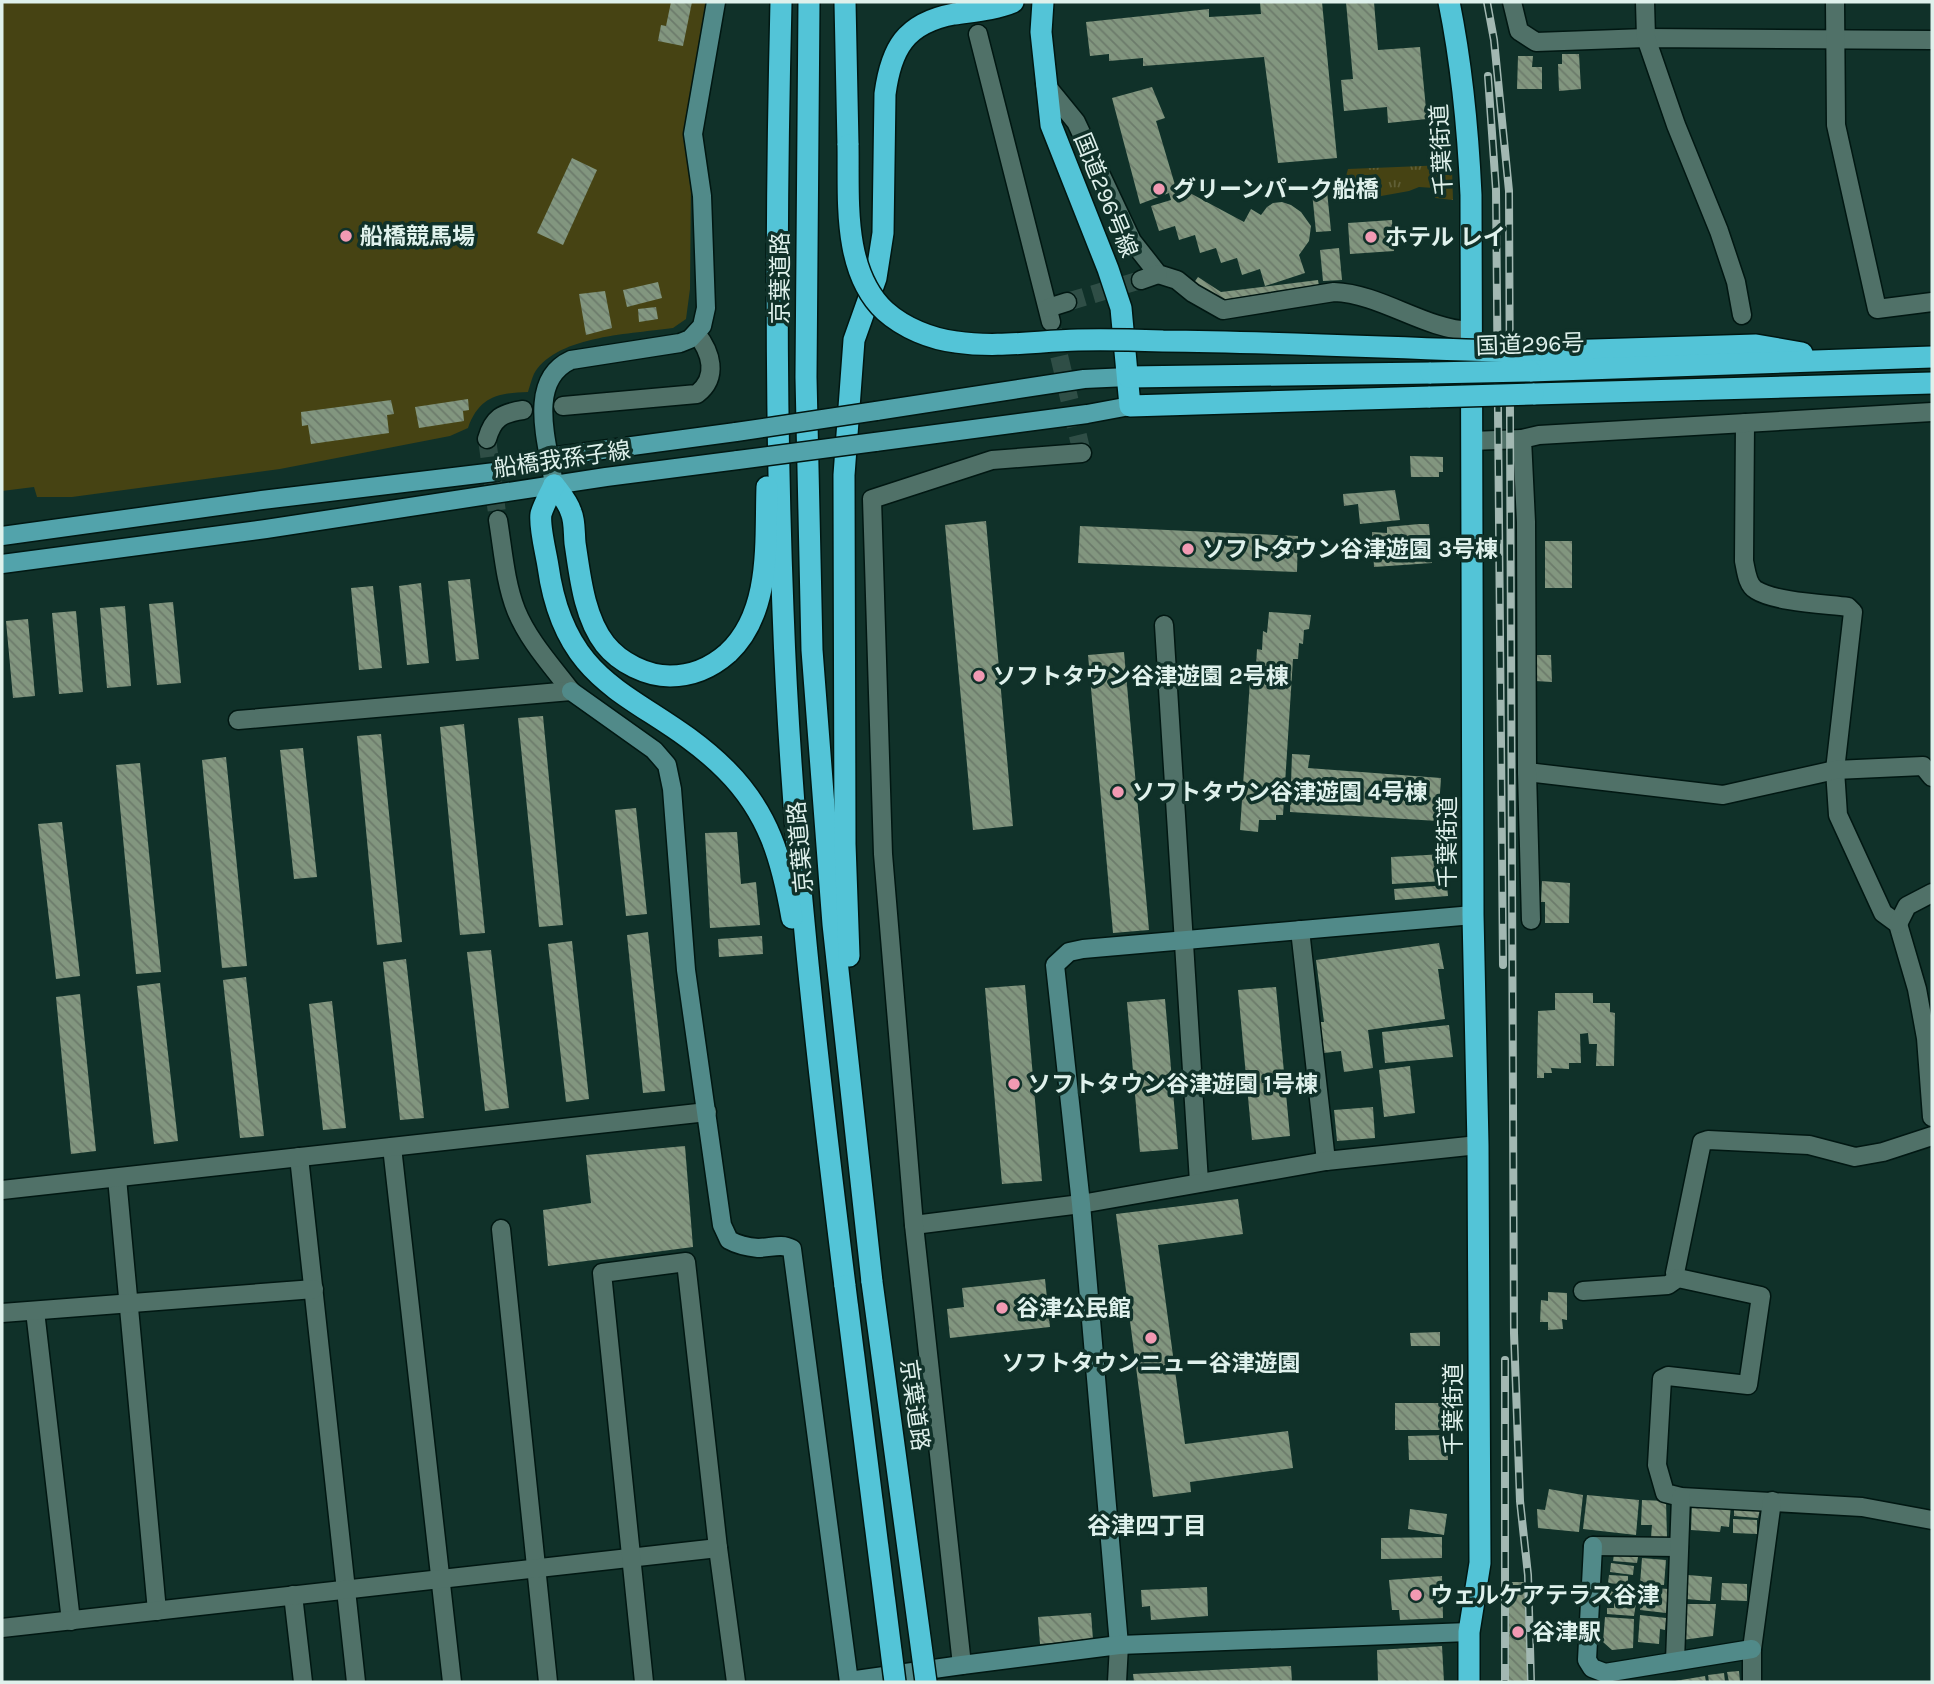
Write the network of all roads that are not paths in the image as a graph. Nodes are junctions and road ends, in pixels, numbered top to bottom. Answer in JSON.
{"nodes":[{"id":1,"x":716,"y":2,"type":"edge"},
{"id":2,"x":781,"y":2,"type":"edge"},
{"id":3,"x":809,"y":2,"type":"edge"},
{"id":4,"x":845,"y":2,"type":"edge"},
{"id":5,"x":1013,"y":2,"type":"edge"},
{"id":6,"x":1043,"y":2,"type":"edge"},
{"id":7,"x":1449,"y":2,"type":"edge"},
{"id":8,"x":1512,"y":2,"type":"edge"},
{"id":9,"x":1645,"y":2,"type":"edge"},
{"id":10,"x":1835,"y":2,"type":"edge"},
{"id":11,"x":978,"y":34,"type":"dead end"},
{"id":12,"x":1646,"y":37,"type":"junction"},
{"id":13,"x":1932,"y":40,"type":"edge"},
{"id":14,"x":1834,"y":41,"type":"junction"},
{"id":15,"x":1045,"y":84,"type":"junction"},
{"id":16,"x":776,"y":273,"type":"junction"},
{"id":17,"x":1067,"y":302,"type":"tunnel mouth"},
{"id":18,"x":1932,"y":302,"type":"edge"},
{"id":19,"x":1742,"y":315,"type":"dead end"},
{"id":20,"x":1471,"y":331,"type":"junction"},
{"id":21,"x":696,"y":333,"type":"junction"},
{"id":22,"x":1932,"y":357,"type":"edge"},
{"id":23,"x":1529,"y":361,"type":"junction"},
{"id":24,"x":1128,"y":377,"type":"junction"},
{"id":25,"x":1932,"y":383,"type":"edge"},
{"id":26,"x":563,"y":405,"type":"dead end"},
{"id":27,"x":1130,"y":406,"type":"junction"},
{"id":28,"x":523,"y":410,"type":"dead end"},
{"id":29,"x":1932,"y":412,"type":"edge"},
{"id":30,"x":1745,"y":423,"type":"junction"},
{"id":31,"x":487,"y":439,"type":"tunnel mouth"},
{"id":32,"x":1522,"y":439,"type":"junction"},
{"id":33,"x":1472,"y":441,"type":"junction"},
{"id":34,"x":1082,"y":453,"type":"dead end"},
{"id":35,"x":550,"y":457,"type":"junction"},
{"id":36,"x":554,"y":485,"type":"junction"},
{"id":37,"x":498,"y":520,"type":"tunnel mouth"},
{"id":38,"x":2,"y":536,"type":"edge"},
{"id":39,"x":2,"y":564,"type":"edge"},
{"id":40,"x":1164,"y":625,"type":"dead end"},
{"id":41,"x":571,"y":691,"type":"junction"},
{"id":42,"x":239,"y":720,"type":"dead end"},
{"id":43,"x":1835,"y":770,"type":"junction"},
{"id":44,"x":1527,"y":772,"type":"junction"},
{"id":45,"x":1932,"y":777,"type":"edge"},
{"id":46,"x":1932,"y":893,"type":"edge"},
{"id":47,"x":1473,"y":915,"type":"junction"},
{"id":48,"x":1531,"y":920,"type":"dead end"},
{"id":49,"x":1898,"y":924,"type":"junction"},
{"id":50,"x":1300,"y":930,"type":"junction"},
{"id":51,"x":1183,"y":939,"type":"junction"},
{"id":52,"x":816,"y":1054,"type":"junction"},
{"id":53,"x":851,"y":1103,"type":"junction"},
{"id":54,"x":707,"y":1112,"type":"junction"},
{"id":55,"x":1932,"y":1117,"type":"edge"},
{"id":56,"x":1932,"y":1136,"type":"edge"},
{"id":57,"x":1478,"y":1145,"type":"junction"},
{"id":58,"x":391,"y":1147,"type":"junction"},
{"id":59,"x":299,"y":1157,"type":"junction"},
{"id":60,"x":1326,"y":1161,"type":"junction"},
{"id":61,"x":117,"y":1178,"type":"junction"},
{"id":62,"x":1199,"y":1182,"type":"junction"},
{"id":63,"x":2,"y":1190,"type":"edge"},
{"id":64,"x":1080,"y":1204,"type":"junction"},
{"id":65,"x":914,"y":1226,"type":"junction"},
{"id":66,"x":501,"y":1229,"type":"dead end"},
{"id":67,"x":1678,"y":1278,"type":"junction"},
{"id":68,"x":314,"y":1289,"type":"junction"},
{"id":69,"x":1583,"y":1291,"type":"dead end"},
{"id":70,"x":128,"y":1303,"type":"junction"},
{"id":71,"x":35,"y":1311,"type":"junction"},
{"id":72,"x":2,"y":1313,"type":"edge"},
{"id":73,"x":1681,"y":1497,"type":"junction"},
{"id":74,"x":1772,"y":1501,"type":"junction"},
{"id":75,"x":1932,"y":1520,"type":"edge"},
{"id":76,"x":718,"y":1548,"type":"junction"},
{"id":77,"x":1679,"y":1548,"type":"junction"},
{"id":78,"x":631,"y":1557,"type":"junction"},
{"id":79,"x":535,"y":1568,"type":"junction"},
{"id":80,"x":440,"y":1579,"type":"junction"},
{"id":81,"x":346,"y":1590,"type":"junction"},
{"id":82,"x":293,"y":1595,"type":"junction"},
{"id":83,"x":157,"y":1611,"type":"junction"},
{"id":84,"x":71,"y":1620,"type":"junction"},
{"id":85,"x":2,"y":1628,"type":"edge"},
{"id":86,"x":1469,"y":1632,"type":"junction"},
{"id":87,"x":1119,"y":1646,"type":"junction"},
{"id":88,"x":1752,"y":1649,"type":"junction"},
{"id":89,"x":1675,"y":1661,"type":"junction"},
{"id":90,"x":962,"y":1665,"type":"junction"},
{"id":91,"x":300,"y":1682,"type":"edge"},
{"id":92,"x":356,"y":1682,"type":"edge"},
{"id":93,"x":452,"y":1682,"type":"edge"},
{"id":94,"x":548,"y":1682,"type":"edge"},
{"id":95,"x":645,"y":1682,"type":"edge"},
{"id":96,"x":736,"y":1682,"type":"edge"},
{"id":97,"x":849,"y":1682,"type":"edge"},
{"id":98,"x":895,"y":1682,"type":"edge"},
{"id":99,"x":926,"y":1682,"type":"edge"},
{"id":100,"x":1117,"y":1682,"type":"edge"},
{"id":101,"x":1469,"y":1682,"type":"edge"},
{"id":102,"x":1752,"y":1682,"type":"edge"}],
"edges":[{"from":1,"to":21,"type":"street"},
{"from":2,"to":16,"type":"highway","name":"京葉道路"},
{"from":3,"to":53,"type":"highway","name":"京葉道路","bridge":true},
{"from":4,"to":23,"type":"highway","bridge":true},
{"from":5,"to":53,"type":"highway"},
{"from":6,"to":15,"type":"highway","name":"国道296号線"},
{"from":7,"to":20,"type":"highway","name":"千葉街道"},
{"from":8,"to":12,"type":"street"},
{"from":9,"to":12,"type":"street"},
{"from":10,"to":14,"type":"street"},
{"from":11,"to":17,"type":"street"},
{"from":12,"to":14,"type":"street"},
{"from":12,"to":19,"type":"street"},
{"from":13,"to":14,"type":"street"},
{"from":14,"to":18,"type":"street"},
{"from":15,"to":20,"type":"street"},
{"from":15,"to":24,"type":"highway","name":"国道296号線"},
{"from":16,"to":36,"type":"highway","bridge":true},
{"from":16,"to":52,"type":"highway","name":"京葉道路","bridge":true},
{"from":20,"to":33,"type":"highway","name":"千葉街道"},
{"from":21,"to":26,"type":"street"},
{"from":21,"to":35,"type":"street"},
{"from":22,"to":23,"type":"highway","name":"国道296号"},
{"from":23,"to":24,"type":"highway","name":"国道296号","bridge":true},
{"from":24,"to":27,"type":"highway","name":"国道296号線"},
{"from":24,"to":35,"type":"main road","name":"船橋我孫子線","bridge":true},
{"from":25,"to":27,"type":"highway","bridge":true},
{"from":27,"to":36,"type":"main road","name":"船橋我孫子線","bridge":true},
{"from":28,"to":31,"type":"street"},
{"from":29,"to":30,"type":"street"},
{"from":30,"to":32,"type":"street"},
{"from":30,"to":43,"type":"street"},
{"from":32,"to":33,"type":"street"},
{"from":32,"to":44,"type":"street"},
{"from":33,"to":47,"type":"highway","name":"千葉街道"},
{"from":34,"to":65,"type":"street"},
{"from":35,"to":36,"type":"street"},
{"from":35,"to":38,"type":"main road","name":"船橋我孫子線"},
{"from":36,"to":39,"type":"main road","name":"船橋我孫子線"},
{"from":36,"to":52,"type":"highway"},
{"from":37,"to":41,"type":"street"},
{"from":40,"to":51,"type":"street"},
{"from":41,"to":42,"type":"street"},
{"from":41,"to":54,"type":"street"},
{"from":43,"to":44,"type":"street"},
{"from":43,"to":45,"type":"street"},
{"from":43,"to":49,"type":"street"},
{"from":44,"to":48,"type":"street"},
{"from":46,"to":49,"type":"street"},
{"from":47,"to":50,"type":"street"},
{"from":47,"to":57,"type":"highway","name":"千葉街道"},
{"from":49,"to":55,"type":"street"},
{"from":50,"to":51,"type":"street"},
{"from":50,"to":60,"type":"street"},
{"from":51,"to":62,"type":"street"},
{"from":51,"to":64,"type":"street"},
{"from":52,"to":98,"type":"highway","name":"京葉道路","bridge":true},
{"from":53,"to":99,"type":"highway","name":"京葉道路","bridge":true},
{"from":54,"to":58,"type":"street"},
{"from":54,"to":97,"type":"street"},
{"from":56,"to":67,"type":"street"},
{"from":57,"to":60,"type":"street"},
{"from":57,"to":86,"type":"highway","name":"千葉街道"},
{"from":58,"to":59,"type":"street"},
{"from":58,"to":80,"type":"street"},
{"from":59,"to":61,"type":"street"},
{"from":59,"to":68,"type":"street"},
{"from":60,"to":62,"type":"street"},
{"from":61,"to":63,"type":"street"},
{"from":61,"to":70,"type":"street"},
{"from":62,"to":64,"type":"street"},
{"from":64,"to":65,"type":"street"},
{"from":64,"to":87,"type":"street"},
{"from":65,"to":90,"type":"street"},
{"from":66,"to":79,"type":"street"},
{"from":67,"to":69,"type":"street"},
{"from":67,"to":73,"type":"street"},
{"from":68,"to":70,"type":"street"},
{"from":68,"to":81,"type":"street"},
{"from":70,"to":71,"type":"street"},
{"from":70,"to":83,"type":"street"},
{"from":71,"to":72,"type":"street"},
{"from":71,"to":84,"type":"street"},
{"from":73,"to":74,"type":"street"},
{"from":73,"to":77,"type":"street"},
{"from":74,"to":75,"type":"street"},
{"from":74,"to":88,"type":"street"},
{"from":76,"to":78,"type":"street"},
{"from":76,"to":78,"type":"street"},
{"from":76,"to":96,"type":"street"},
{"from":77,"to":89,"type":"street"},
{"from":77,"to":89,"type":"street"},
{"from":78,"to":79,"type":"street"},
{"from":78,"to":95,"type":"street"},
{"from":79,"to":80,"type":"street"},
{"from":79,"to":94,"type":"street"},
{"from":80,"to":81,"type":"street"},
{"from":80,"to":93,"type":"street"},
{"from":81,"to":82,"type":"street"},
{"from":81,"to":92,"type":"street"},
{"from":82,"to":83,"type":"street"},
{"from":82,"to":91,"type":"street"},
{"from":83,"to":84,"type":"street"},
{"from":84,"to":85,"type":"street"},
{"from":86,"to":87,"type":"street"},
{"from":86,"to":101,"type":"highway","name":"千葉街道"},
{"from":87,"to":90,"type":"street"},
{"from":87,"to":100,"type":"street"},
{"from":88,"to":89,"type":"street"},
{"from":88,"to":102,"type":"street"},
{"from":90,"to":97,"type":"street"}]}
